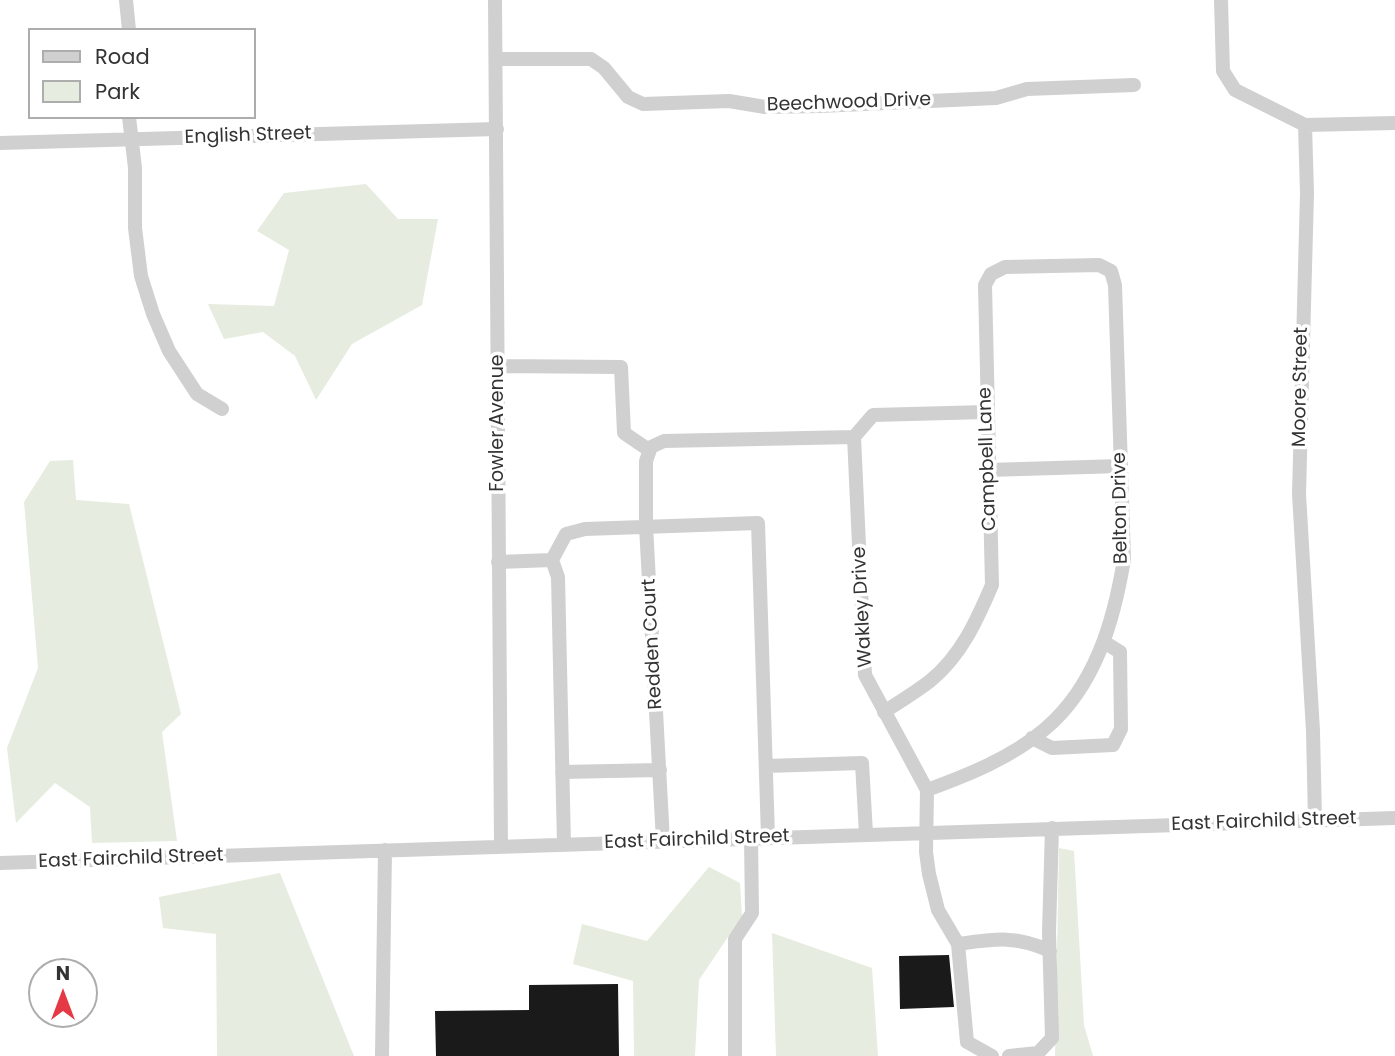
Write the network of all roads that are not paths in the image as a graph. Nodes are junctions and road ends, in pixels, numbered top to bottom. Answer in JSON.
{"nodes":[{"id":1,"x":126,"y":0,"type":"edge"},
{"id":2,"x":495,"y":0,"type":"edge"},
{"id":3,"x":1221,"y":0,"type":"edge"},
{"id":4,"x":129,"y":28,"type":"edge"},
{"id":5,"x":497,"y":59,"type":"junction"},
{"id":6,"x":1134,"y":85,"type":"dead end"},
{"id":7,"x":129,"y":119,"type":"edge"},
{"id":8,"x":1395,"y":123,"type":"edge"},
{"id":9,"x":1305,"y":125,"type":"junction"},
{"id":10,"x":497,"y":129,"type":"junction"},
{"id":11,"x":132,"y":139,"type":"junction"},
{"id":12,"x":0,"y":143,"type":"edge"},
{"id":13,"x":1099,"y":265,"type":"joint"},
{"id":14,"x":498,"y":366,"type":"junction"},
{"id":15,"x":222,"y":409,"type":"dead end"},
{"id":16,"x":986,"y":412,"type":"junction"},
{"id":17,"x":854,"y":437,"type":"junction"},
{"id":18,"x":650,"y":448,"type":"junction"},
{"id":19,"x":1121,"y":466,"type":"junction"},
{"id":20,"x":988,"y":470,"type":"junction"},
{"id":21,"x":646,"y":526,"type":"junction"},
{"id":22,"x":552,"y":560,"type":"junction"},
{"id":23,"x":498,"y":562,"type":"junction"},
{"id":24,"x":1104,"y":642,"type":"junction"},
{"id":25,"x":884,"y":712,"type":"junction"},
{"id":26,"x":1032,"y":738,"type":"junction"},
{"id":27,"x":766,"y":766,"type":"junction"},
{"id":28,"x":660,"y":770,"type":"junction"},
{"id":29,"x":562,"y":772,"type":"junction"},
{"id":30,"x":927,"y":790,"type":"junction"},
{"id":31,"x":1395,"y":818,"type":"edge"},
{"id":32,"x":1315,"y":820,"type":"junction"},
{"id":33,"x":1052,"y":828,"type":"junction"},
{"id":34,"x":926,"y":832,"type":"junction"},
{"id":35,"x":866,"y":834,"type":"junction"},
{"id":36,"x":751,"y":837,"type":"junction"},
{"id":37,"x":768,"y":837,"type":"junction"},
{"id":38,"x":663,"y":841,"type":"junction"},
{"id":39,"x":564,"y":845,"type":"junction"},
{"id":40,"x":501,"y":846,"type":"junction"},
{"id":41,"x":385,"y":850,"type":"junction"},
{"id":42,"x":0,"y":863,"type":"edge"},
{"id":43,"x":958,"y":944,"type":"junction"},
{"id":44,"x":1050,"y":951,"type":"junction"},
{"id":45,"x":382,"y":1056,"type":"edge"},
{"id":46,"x":735,"y":1056,"type":"edge"},
{"id":47,"x":992,"y":1056,"type":"edge"},
{"id":48,"x":1009,"y":1056,"type":"edge"}],
"edges":[{"from":1,"to":4,"type":"street"},
{"from":2,"to":5,"type":"street","name":"Fowler Avenue"},
{"from":3,"to":9,"type":"street"},
{"from":5,"to":6,"type":"street","name":"Beechwood Drive"},
{"from":5,"to":10,"type":"street","name":"Fowler Avenue"},
{"from":7,"to":11,"type":"street"},
{"from":8,"to":9,"type":"street"},
{"from":9,"to":32,"type":"street","name":"Moore Street"},
{"from":10,"to":11,"type":"street","name":"English Street"},
{"from":10,"to":14,"type":"street","name":"Fowler Avenue"},
{"from":11,"to":12,"type":"street","name":"English Street"},
{"from":11,"to":15,"type":"street"},
{"from":13,"to":16,"type":"street","name":"Campbell Lane"},
{"from":13,"to":19,"type":"street","name":"Belton Drive"},
{"from":14,"to":18,"type":"street"},
{"from":14,"to":23,"type":"street","name":"Fowler Avenue"},
{"from":16,"to":17,"type":"street"},
{"from":16,"to":20,"type":"street","name":"Campbell Lane"},
{"from":17,"to":18,"type":"street"},
{"from":17,"to":25,"type":"street","name":"Wakley Drive"},
{"from":18,"to":21,"type":"street","name":"Redden Court"},
{"from":19,"to":20,"type":"street"},
{"from":19,"to":24,"type":"street","name":"Belton Drive"},
{"from":20,"to":25,"type":"street","name":"Campbell Lane"},
{"from":21,"to":22,"type":"street"},
{"from":21,"to":27,"type":"street"},
{"from":21,"to":28,"type":"street","name":"Redden Court"},
{"from":22,"to":23,"type":"street"},
{"from":22,"to":29,"type":"street"},
{"from":23,"to":40,"type":"street","name":"Fowler Avenue"},
{"from":24,"to":26,"type":"street","name":"Belton Drive"},
{"from":24,"to":26,"type":"street"},
{"from":25,"to":30,"type":"street","name":"Wakley Drive"},
{"from":26,"to":30,"type":"street","name":"Belton Drive"},
{"from":27,"to":35,"type":"street"},
{"from":27,"to":37,"type":"street"},
{"from":28,"to":29,"type":"street"},
{"from":28,"to":38,"type":"street","name":"Redden Court"},
{"from":29,"to":39,"type":"street"},
{"from":30,"to":34,"type":"street"},
{"from":31,"to":32,"type":"street","name":"East Fairchild Street"},
{"from":32,"to":33,"type":"street","name":"East Fairchild Street"},
{"from":33,"to":34,"type":"street","name":"East Fairchild Street"},
{"from":33,"to":44,"type":"street"},
{"from":34,"to":35,"type":"street","name":"East Fairchild Street"},
{"from":34,"to":43,"type":"street"},
{"from":35,"to":37,"type":"street","name":"East Fairchild Street"},
{"from":36,"to":37,"type":"street","name":"East Fairchild Street"},
{"from":36,"to":38,"type":"street","name":"East Fairchild Street"},
{"from":36,"to":46,"type":"street"},
{"from":38,"to":39,"type":"street","name":"East Fairchild Street"},
{"from":39,"to":40,"type":"street","name":"East Fairchild Street"},
{"from":40,"to":41,"type":"street","name":"East Fairchild Street"},
{"from":41,"to":42,"type":"street","name":"East Fairchild Street"},
{"from":41,"to":45,"type":"street"},
{"from":43,"to":44,"type":"street"},
{"from":43,"to":47,"type":"street"},
{"from":44,"to":48,"type":"street"}]}
